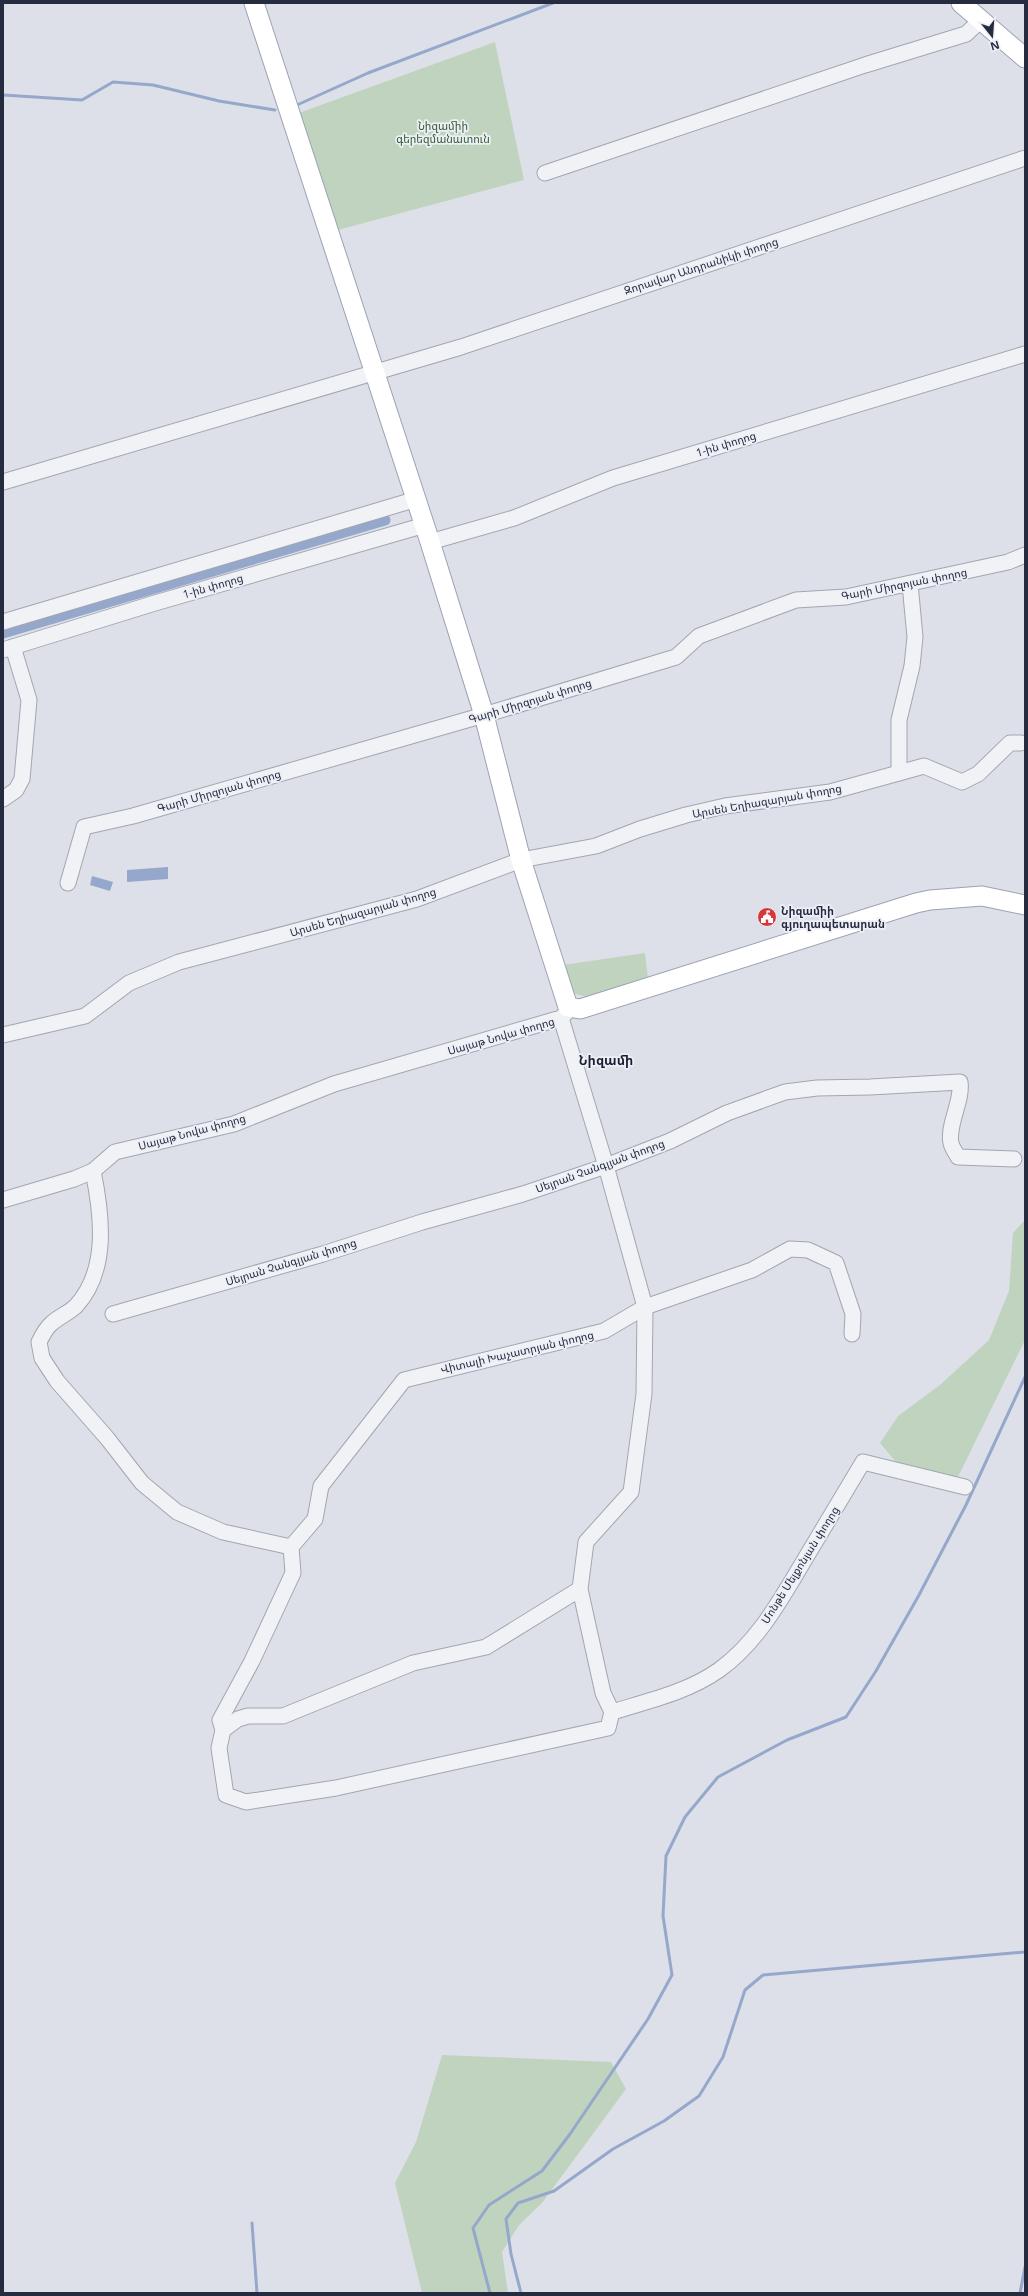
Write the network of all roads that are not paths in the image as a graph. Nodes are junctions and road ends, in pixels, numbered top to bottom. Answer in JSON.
{"nodes":[{"id":1,"x":254,"y":3,"type":"edge"},
{"id":2,"x":961,"y":3,"type":"edge"},
{"id":3,"x":981,"y":20,"type":"junction"},
{"id":4,"x":1025,"y":58,"type":"edge"},
{"id":5,"x":1025,"y":158,"type":"edge"},
{"id":6,"x":545,"y":173,"type":"dead end"},
{"id":7,"x":1025,"y":354,"type":"edge"},
{"id":8,"x":376,"y":372,"type":"junction"},
{"id":9,"x":3,"y":482,"type":"edge"},
{"id":10,"x":417,"y":499,"type":"junction"},
{"id":11,"x":427,"y":533,"type":"junction"},
{"id":12,"x":1025,"y":555,"type":"edge"},
{"id":13,"x":148,"y":580,"type":"junction"},
{"id":14,"x":910,"y":584,"type":"junction"},
{"id":15,"x":155,"y":603,"type":"junction"},
{"id":16,"x":3,"y":622,"type":"edge"},
{"id":17,"x":8,"y":648,"type":"edge"},
{"id":18,"x":484,"y":715,"type":"junction"},
{"id":19,"x":1021,"y":743,"type":"dead end"},
{"id":20,"x":899,"y":773,"type":"junction"},
{"id":21,"x":3,"y":799,"type":"edge"},
{"id":22,"x":520,"y":860,"type":"junction"},
{"id":23,"x":68,"y":883,"type":"dead end"},
{"id":24,"x":1025,"y":905,"type":"edge"},
{"id":25,"x":564,"y":1013,"type":"junction"},
{"id":26,"x":3,"y":1035,"type":"edge"},
{"id":27,"x":1014,"y":1159,"type":"dead end"},
{"id":28,"x":606,"y":1166,"type":"junction"},
{"id":29,"x":92,"y":1171,"type":"junction"},
{"id":30,"x":3,"y":1200,"type":"edge"},
{"id":31,"x":645,"y":1307,"type":"junction"},
{"id":32,"x":113,"y":1314,"type":"dead end"},
{"id":33,"x":852,"y":1334,"type":"dead end"},
{"id":34,"x":966,"y":1488,"type":"dead end"},
{"id":35,"x":291,"y":1547,"type":"junction"},
{"id":36,"x":580,"y":1589,"type":"junction"},
{"id":37,"x":612,"y":1712,"type":"junction"},
{"id":38,"x":223,"y":1730,"type":"junction"}],
"edges":[{"from":1,"to":8,"type":"main road"},
{"from":2,"to":3,"type":"main road"},
{"from":3,"to":4,"type":"main road"},
{"from":3,"to":6,"type":"street"},
{"from":5,"to":8,"type":"street","name":"Զորավար Անդրանիկի փողոց"},
{"from":7,"to":11,"type":"street","name":"1-ին փողոց"},
{"from":8,"to":9,"type":"street","name":"Զորավար Անդրանիկի փողոց"},
{"from":8,"to":10,"type":"main road"},
{"from":10,"to":11,"type":"main road"},
{"from":10,"to":13,"type":"street"},
{"from":11,"to":15,"type":"street","name":"1-ին փողոց"},
{"from":11,"to":18,"type":"main road"},
{"from":12,"to":14,"type":"street","name":"Գարի Միրզոյան փողոց"},
{"from":13,"to":15,"type":"street"},
{"from":13,"to":16,"type":"street"},
{"from":14,"to":18,"type":"street","name":"Գարի Միրզոյան փողոց"},
{"from":14,"to":20,"type":"street"},
{"from":15,"to":17,"type":"street","name":"1-ին փողոց"},
{"from":17,"to":21,"type":"street"},
{"from":18,"to":22,"type":"main road"},
{"from":18,"to":23,"type":"street","name":"Գարի Միրզոյան փողոց"},
{"from":19,"to":20,"type":"street","name":"Արսեն Եղիազարյան փողոց"},
{"from":20,"to":22,"type":"street","name":"Արսեն Եղիազարյան փողոց"},
{"from":22,"to":25,"type":"main road"},
{"from":22,"to":26,"type":"street","name":"Արսեն Եղիազարյան փողոց"},
{"from":24,"to":25,"type":"main road","name":"Սայաթ Նովա փողոց"},
{"from":25,"to":28,"type":"street"},
{"from":25,"to":29,"type":"street","name":"Սայաթ Նովա փողոց"},
{"from":27,"to":28,"type":"street","name":"Սեյրան Չանգլյան փողոց"},
{"from":28,"to":31,"type":"street"},
{"from":28,"to":32,"type":"street","name":"Սեյրան Չանգլյան փողոց"},
{"from":29,"to":30,"type":"street","name":"Սայաթ Նովա փողոց"},
{"from":29,"to":35,"type":"street"},
{"from":31,"to":33,"type":"street","name":"Վիտալի Խաչատրյան փողոց"},
{"from":31,"to":35,"type":"street","name":"Վիտալի Խաչատրյան փողոց"},
{"from":31,"to":36,"type":"street"},
{"from":34,"to":37,"type":"street","name":"Մոնթե Մելքոնյան փողոց"},
{"from":35,"to":38,"type":"street"},
{"from":36,"to":37,"type":"street"},
{"from":36,"to":38,"type":"street"},
{"from":37,"to":38,"type":"street"}]}
